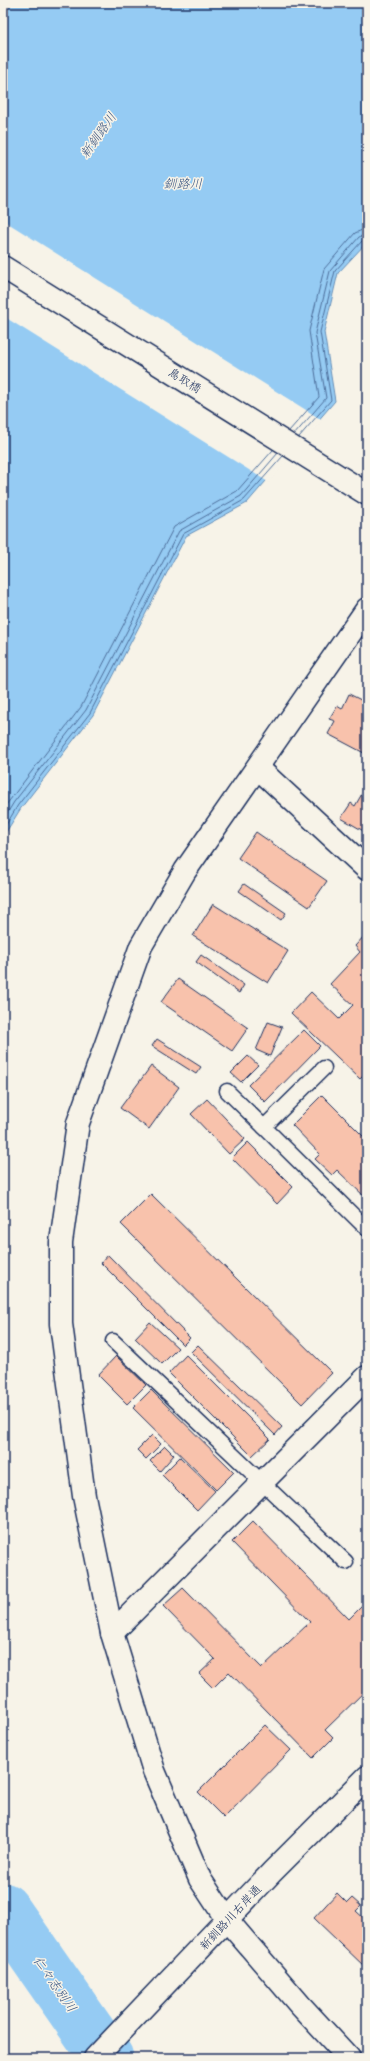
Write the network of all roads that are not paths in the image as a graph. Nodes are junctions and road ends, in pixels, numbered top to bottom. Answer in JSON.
{"nodes":[{"id":1,"x":3,"y":267,"type":"edge"},
{"id":2,"x":367,"y":494,"type":"edge"},
{"id":3,"x":367,"y":609,"type":"edge"},
{"id":4,"x":258,"y":768,"type":"junction"},
{"id":5,"x":366,"y":866,"type":"edge"},
{"id":6,"x":324,"y":1068,"type":"dead end"},
{"id":7,"x":227,"y":1090,"type":"dead end"},
{"id":8,"x":264,"y":1127,"type":"junction"},
{"id":9,"x":367,"y":1229,"type":"edge"},
{"id":10,"x":113,"y":1341,"type":"dead end"},
{"id":11,"x":367,"y":1377,"type":"edge"},
{"id":12,"x":262,"y":1482,"type":"junction"},
{"id":13,"x":346,"y":1562,"type":"dead end"},
{"id":14,"x":112,"y":1632,"type":"junction"},
{"id":15,"x":364,"y":1784,"type":"edge"},
{"id":16,"x":227,"y":1920,"type":"junction"},
{"id":17,"x":95,"y":2058,"type":"edge"},
{"id":18,"x":349,"y":2058,"type":"edge"}],
"edges":[{"from":1,"to":2,"type":"street","name":"鳥取橋"},
{"from":3,"to":4,"type":"street"},
{"from":4,"to":5,"type":"street"},
{"from":4,"to":14,"type":"street"},
{"from":6,"to":8,"type":"lane"},
{"from":7,"to":8,"type":"lane"},
{"from":8,"to":9,"type":"lane"},
{"from":10,"to":12,"type":"lane"},
{"from":11,"to":12,"type":"street"},
{"from":12,"to":13,"type":"lane"},
{"from":12,"to":14,"type":"street"},
{"from":14,"to":16,"type":"street"},
{"from":15,"to":16,"type":"street","name":"新釧路川右岸通"},
{"from":16,"to":17,"type":"street","name":"新釧路川右岸通"},
{"from":16,"to":18,"type":"street"}]}
